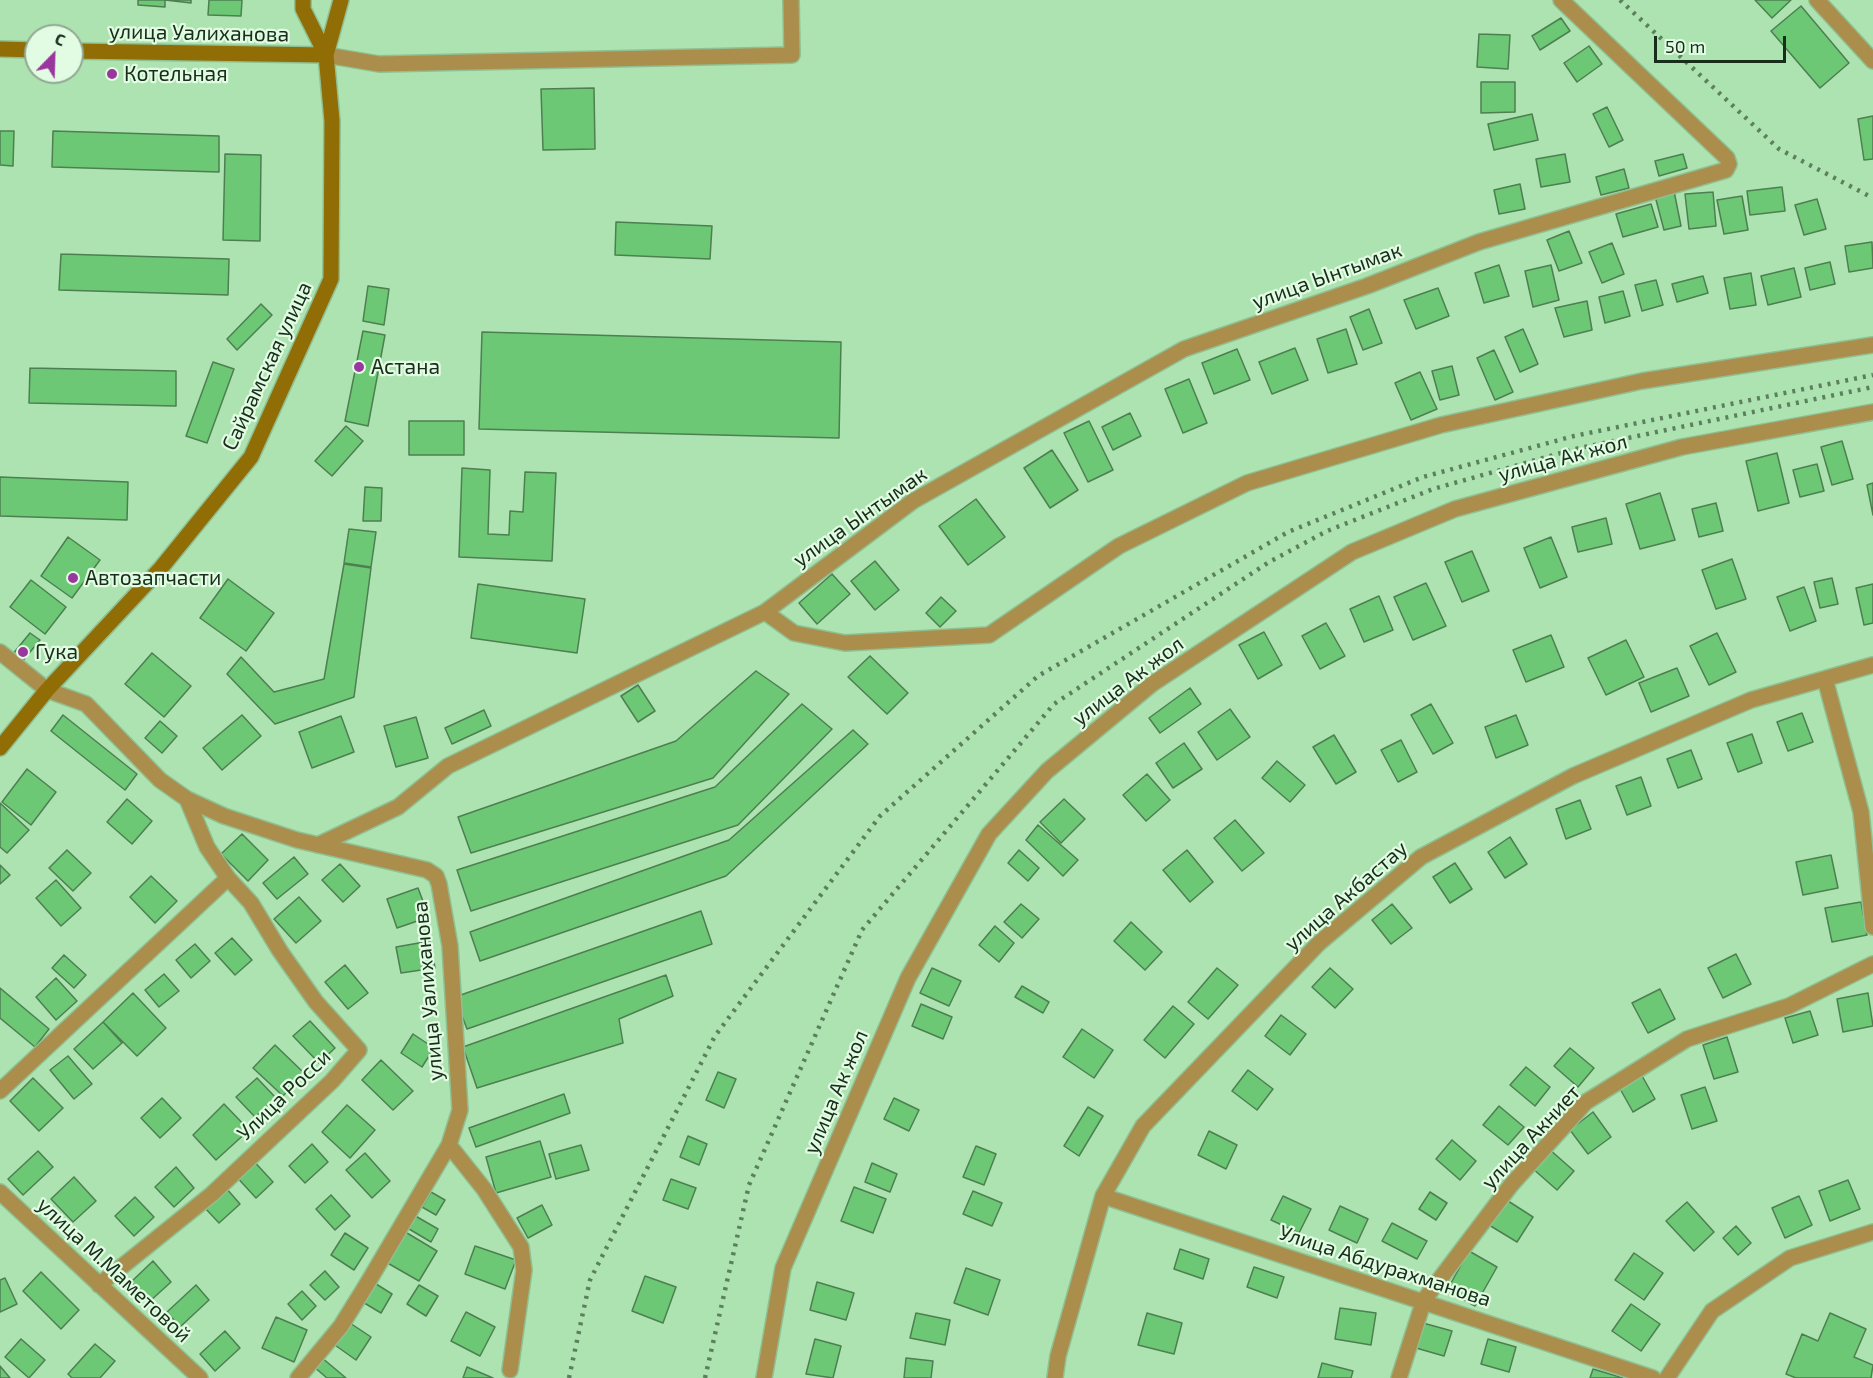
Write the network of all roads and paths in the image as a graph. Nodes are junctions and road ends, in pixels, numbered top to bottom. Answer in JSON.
{"nodes":[{"id":1,"x":303,"y":0,"type":"edge"},
{"id":2,"x":341,"y":0,"type":"edge"},
{"id":3,"x":791,"y":0,"type":"edge"},
{"id":4,"x":1561,"y":0,"type":"edge"},
{"id":5,"x":1816,"y":0,"type":"edge"},
{"id":6,"x":0,"y":49,"type":"edge"},
{"id":7,"x":24,"y":50,"type":"edge"},
{"id":8,"x":84,"y":51,"type":"edge"},
{"id":9,"x":326,"y":55,"type":"junction"},
{"id":10,"x":1873,"y":61,"type":"edge"},
{"id":11,"x":1873,"y":345,"type":"edge"},
{"id":12,"x":1873,"y":412,"type":"edge"},
{"id":13,"x":765,"y":612,"type":"junction"},
{"id":14,"x":0,"y":652,"type":"edge"},
{"id":15,"x":1873,"y":665,"type":"edge"},
{"id":16,"x":1825,"y":679,"type":"junction"},
{"id":17,"x":47,"y":690,"type":"junction"},
{"id":18,"x":0,"y":748,"type":"edge"},
{"id":19,"x":187,"y":800,"type":"junction"},
{"id":20,"x":318,"y":845,"type":"junction"},
{"id":21,"x":228,"y":878,"type":"junction"},
{"id":22,"x":1873,"y":927,"type":"edge"},
{"id":23,"x":1873,"y":964,"type":"edge"},
{"id":24,"x":0,"y":1091,"type":"edge"},
{"id":25,"x":449,"y":1145,"type":"junction"},
{"id":26,"x":0,"y":1192,"type":"edge"},
{"id":27,"x":1103,"y":1196,"type":"junction"},
{"id":28,"x":1873,"y":1232,"type":"edge"},
{"id":29,"x":99,"y":1285,"type":"junction"},
{"id":30,"x":1424,"y":1300,"type":"junction"},
{"id":31,"x":510,"y":1370,"type":"dead end"},
{"id":32,"x":200,"y":1378,"type":"edge"},
{"id":33,"x":298,"y":1378,"type":"edge"},
{"id":34,"x":764,"y":1378,"type":"edge"},
{"id":35,"x":1055,"y":1378,"type":"edge"},
{"id":36,"x":1399,"y":1378,"type":"edge"},
{"id":37,"x":1653,"y":1378,"type":"edge"},
{"id":38,"x":1667,"y":1378,"type":"edge"}],
"edges":[{"from":1,"to":9,"type":"main road"},
{"from":2,"to":9,"type":"main road"},
{"from":3,"to":9,"type":"street"},
{"from":4,"to":13,"type":"street","name":"улица Ынтымак"},
{"from":5,"to":10,"type":"street"},
{"from":6,"to":7,"type":"main road"},
{"from":8,"to":9,"type":"main road","name":"улица Уалиханова"},
{"from":9,"to":17,"type":"main road","name":"Сайрамская улица"},
{"from":11,"to":13,"type":"street"},
{"from":12,"to":34,"type":"street","name":"улица Ак жол"},
{"from":13,"to":20,"type":"street","name":"улица Ынтымак"},
{"from":14,"to":17,"type":"street","name":"улица Уалиханова"},
{"from":15,"to":16,"type":"street","name":"улица Акбастау"},
{"from":16,"to":22,"type":"street"},
{"from":16,"to":27,"type":"street","name":"улица Акбастау"},
{"from":17,"to":18,"type":"main road","name":"Сайрамская улица"},
{"from":17,"to":19,"type":"street","name":"улица Уалиханова"},
{"from":19,"to":20,"type":"street","name":"улица Уалиханова"},
{"from":19,"to":21,"type":"street","name":"Улица Росси"},
{"from":20,"to":25,"type":"street","name":"улица Уалиханова"},
{"from":21,"to":24,"type":"street"},
{"from":21,"to":29,"type":"street","name":"Улица Росси"},
{"from":23,"to":30,"type":"street","name":"улица Акниет"},
{"from":25,"to":31,"type":"street"},
{"from":25,"to":33,"type":"street","name":"улица Уалиханова"},
{"from":26,"to":29,"type":"street","name":"улица М.Маметовой"},
{"from":27,"to":30,"type":"street","name":"Улица Абдурахманова"},
{"from":27,"to":35,"type":"street","name":"улица Акбастау"},
{"from":28,"to":38,"type":"street"},
{"from":29,"to":32,"type":"street","name":"улица М.Маметовой"},
{"from":30,"to":36,"type":"street","name":"улица Акниет"},
{"from":30,"to":37,"type":"street","name":"Улица Абдурахманова"}]}
